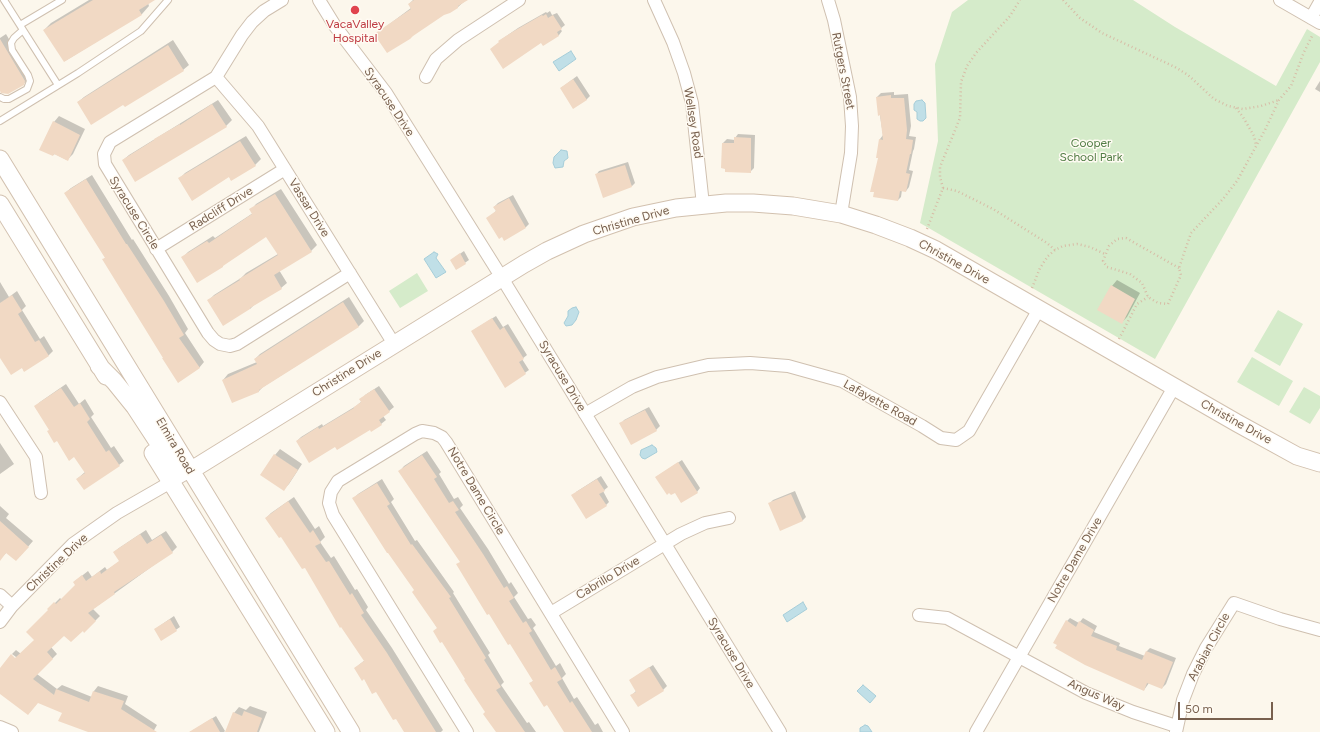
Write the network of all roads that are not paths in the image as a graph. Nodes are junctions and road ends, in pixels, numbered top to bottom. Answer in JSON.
{"nodes":[{"id":1,"x":4,"y":0,"type":"edge"},
{"id":2,"x":62,"y":0,"type":"edge"},
{"id":3,"x":168,"y":0,"type":"edge"},
{"id":4,"x":282,"y":0,"type":"edge"},
{"id":5,"x":320,"y":0,"type":"edge"},
{"id":6,"x":519,"y":0,"type":"edge"},
{"id":7,"x":654,"y":0,"type":"edge"},
{"id":8,"x":828,"y":0,"type":"edge"},
{"id":9,"x":1280,"y":0,"type":"edge"},
{"id":10,"x":1320,"y":2,"type":"edge"},
{"id":11,"x":1316,"y":20,"type":"edge"},
{"id":12,"x":22,"y":27,"type":"junction"},
{"id":13,"x":216,"y":77,"type":"junction"},
{"id":14,"x":426,"y":77,"type":"dead end"},
{"id":15,"x":58,"y":85,"type":"junction"},
{"id":16,"x":0,"y":97,"type":"edge"},
{"id":17,"x":0,"y":121,"type":"edge"},
{"id":18,"x":0,"y":159,"type":"edge"},
{"id":19,"x":285,"y":169,"type":"junction"},
{"id":20,"x":0,"y":204,"type":"edge"},
{"id":21,"x":703,"y":205,"type":"junction"},
{"id":22,"x":840,"y":214,"type":"junction"},
{"id":23,"x":156,"y":249,"type":"junction"},
{"id":24,"x":350,"y":273,"type":"junction"},
{"id":25,"x":502,"y":278,"type":"junction"},
{"id":26,"x":1039,"y":309,"type":"junction"},
{"id":27,"x":394,"y":344,"type":"junction"},
{"id":28,"x":99,"y":366,"type":"junction"},
{"id":29,"x":1174,"y":387,"type":"junction"},
{"id":30,"x":0,"y":402,"type":"edge"},
{"id":31,"x":585,"y":414,"type":"junction"},
{"id":32,"x":1320,"y":463,"type":"edge"},
{"id":33,"x":190,"y":471,"type":"junction"},
{"id":34,"x":171,"y":482,"type":"junction"},
{"id":35,"x":41,"y":493,"type":"dead end"},
{"id":36,"x":729,"y":518,"type":"dead end"},
{"id":37,"x":665,"y":544,"type":"junction"},
{"id":38,"x":264,"y":590,"type":"junction"},
{"id":39,"x":0,"y":595,"type":"edge"},
{"id":40,"x":12,"y":606,"type":"junction"},
{"id":41,"x":551,"y":613,"type":"junction"},
{"id":42,"x":919,"y":615,"type":"dead end"},
{"id":43,"x":0,"y":622,"type":"edge"},
{"id":44,"x":1320,"y":630,"type":"edge"},
{"id":45,"x":1018,"y":657,"type":"junction"},
{"id":46,"x":0,"y":727,"type":"edge"},
{"id":47,"x":1176,"y":729,"type":"edge"},
{"id":48,"x":12,"y":732,"type":"edge"},
{"id":49,"x":326,"y":732,"type":"edge"},
{"id":50,"x":351,"y":732,"type":"edge"},
{"id":51,"x":467,"y":732,"type":"edge"},
{"id":52,"x":623,"y":732,"type":"edge"},
{"id":53,"x":780,"y":732,"type":"edge"},
{"id":54,"x":976,"y":732,"type":"edge"}],
"edges":[{"from":1,"to":12,"type":"lane"},
{"from":2,"to":12,"type":"lane"},
{"from":3,"to":15,"type":"lane"},
{"from":4,"to":13,"type":"street","name":"Syracuse Circle"},
{"from":5,"to":25,"type":"street","name":"Syracuse Drive"},
{"from":6,"to":14,"type":"street"},
{"from":7,"to":21,"type":"street","name":"Wellsey Road"},
{"from":8,"to":22,"type":"street","name":"Rutgers Street"},
{"from":9,"to":11,"type":"street"},
{"from":10,"to":11,"type":"street"},
{"from":12,"to":15,"type":"lane"},
{"from":12,"to":16,"type":"lane"},
{"from":13,"to":19,"type":"street","name":"Vassar Drive"},
{"from":13,"to":23,"type":"street","name":"Syracuse Circle"},
{"from":15,"to":17,"type":"lane"},
{"from":18,"to":33,"type":"main road","name":"Elmira Road"},
{"from":19,"to":23,"type":"street","name":"Radcliff Drive"},
{"from":19,"to":24,"type":"street","name":"Vassar Drive"},
{"from":20,"to":28,"type":"main road","name":"Elmira Road"},
{"from":21,"to":22,"type":"main road","name":"Christine Drive"},
{"from":21,"to":25,"type":"main road","name":"Christine Drive"},
{"from":22,"to":26,"type":"main road","name":"Christine Drive"},
{"from":23,"to":24,"type":"street","name":"Syracuse Circle"},
{"from":24,"to":27,"type":"street","name":"Vassar Drive"},
{"from":25,"to":27,"type":"main road","name":"Christine Drive"},
{"from":25,"to":31,"type":"street","name":"Syracuse Drive"},
{"from":26,"to":29,"type":"main road","name":"Christine Drive"},
{"from":26,"to":31,"type":"street","name":"Lafayette Road"},
{"from":27,"to":33,"type":"main road","name":"Christine Drive"},
{"from":28,"to":33,"type":"main road"},
{"from":28,"to":34,"type":"main road","name":"Elmira Road"},
{"from":29,"to":32,"type":"main road","name":"Christine Drive"},
{"from":29,"to":45,"type":"street","name":"Notre Dame Drive"},
{"from":30,"to":35,"type":"street"},
{"from":31,"to":37,"type":"street","name":"Syracuse Drive"},
{"from":33,"to":34,"type":"street","name":"Christine Drive"},
{"from":33,"to":38,"type":"main road","name":"Elmira Road"},
{"from":34,"to":38,"type":"main road"},
{"from":34,"to":40,"type":"street","name":"Christine Drive"},
{"from":34,"to":49,"type":"main road","name":"Elmira Road"},
{"from":36,"to":37,"type":"street","name":"Cabrillo Drive"},
{"from":37,"to":41,"type":"street","name":"Cabrillo Drive"},
{"from":37,"to":53,"type":"street","name":"Syracuse Drive"},
{"from":38,"to":50,"type":"main road","name":"Elmira Road"},
{"from":39,"to":40,"type":"street"},
{"from":40,"to":43,"type":"street","name":"Christine Drive"},
{"from":41,"to":51,"type":"street","name":"Notre Dame Circle"},
{"from":41,"to":52,"type":"street","name":"Notre Dame Circle"},
{"from":42,"to":45,"type":"street","name":"Angus Way"},
{"from":44,"to":47,"type":"street","name":"Arabian Circle"},
{"from":45,"to":47,"type":"street","name":"Angus Way"},
{"from":45,"to":54,"type":"street","name":"Notre Dame Drive"},
{"from":46,"to":48,"type":"street"}]}
